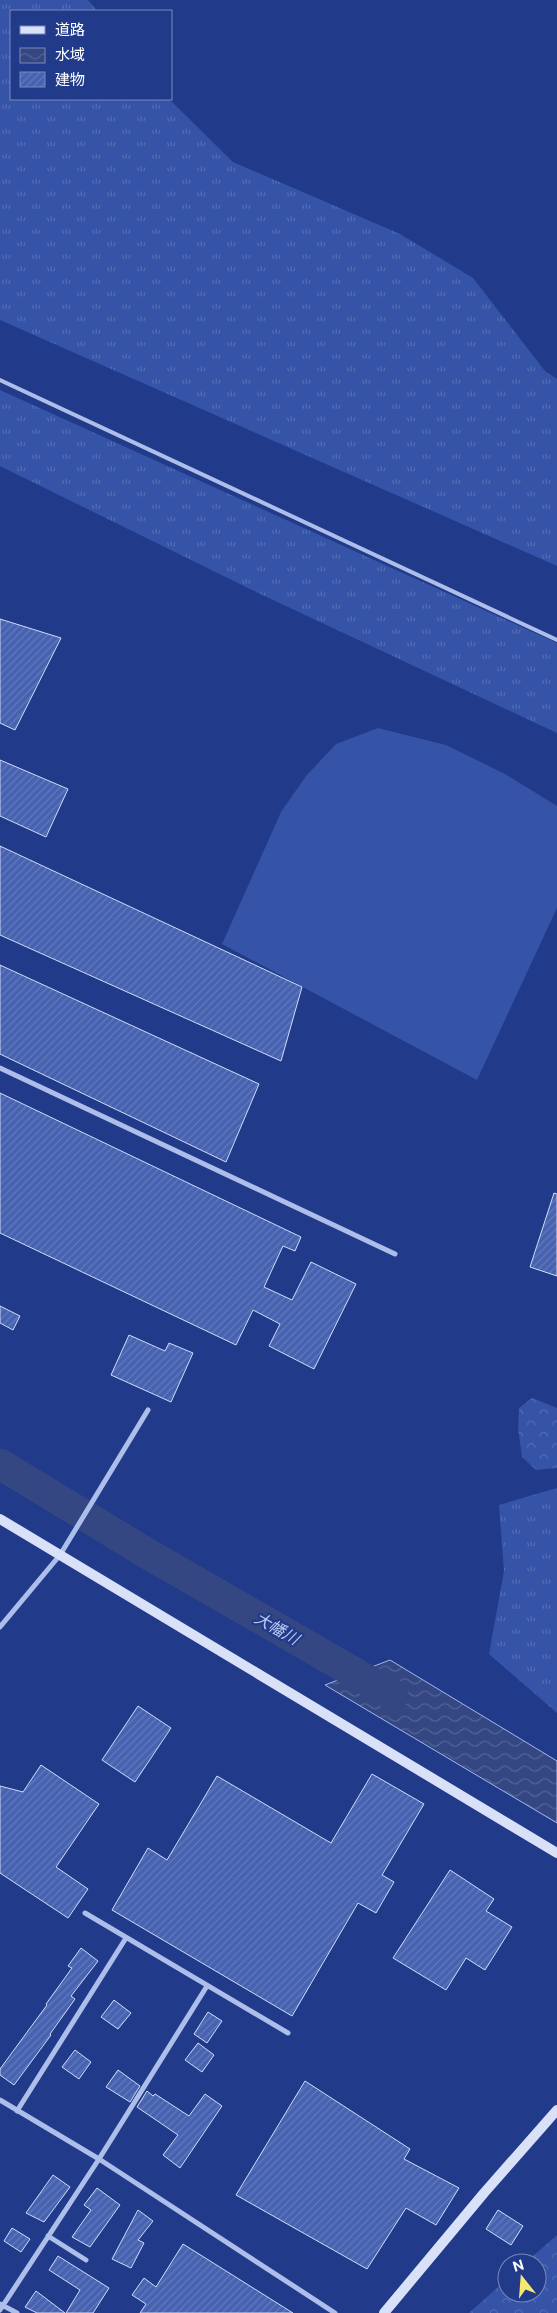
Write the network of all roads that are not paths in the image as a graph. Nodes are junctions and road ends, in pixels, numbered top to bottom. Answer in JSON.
{"nodes":[{"id":1,"x":0,"y":380,"type":"edge"},
{"id":2,"x":557,"y":640,"type":"edge"},
{"id":3,"x":0,"y":1068,"type":"edge"},
{"id":4,"x":395,"y":1254,"type":"dead end"},
{"id":5,"x":148,"y":1410,"type":"dead end"},
{"id":6,"x":0,"y":1518,"type":"edge"},
{"id":7,"x":60,"y":1555,"type":"junction"},
{"id":8,"x":0,"y":1627,"type":"edge"},
{"id":9,"x":557,"y":1852,"type":"edge"},
{"id":10,"x":85,"y":1913,"type":"dead end"},
{"id":11,"x":126,"y":1938,"type":"junction"},
{"id":12,"x":207,"y":1986,"type":"junction"},
{"id":13,"x":288,"y":2033,"type":"dead end"},
{"id":14,"x":0,"y":2100,"type":"edge"},
{"id":15,"x":557,"y":2110,"type":"edge"},
{"id":16,"x":17,"y":2111,"type":"junction"},
{"id":17,"x":99,"y":2159,"type":"junction"},
{"id":18,"x":48,"y":2236,"type":"junction"},
{"id":19,"x":86,"y":2260,"type":"dead end"},
{"id":20,"x":1,"y":2306,"type":"edge"},
{"id":21,"x":17,"y":2313,"type":"edge"},
{"id":22,"x":335,"y":2313,"type":"edge"},
{"id":23,"x":384,"y":2313,"type":"edge"}],
"edges":[{"from":1,"to":2,"type":"lane"},
{"from":3,"to":4,"type":"street"},
{"from":5,"to":7,"type":"street"},
{"from":6,"to":7,"type":"street"},
{"from":7,"to":8,"type":"street"},
{"from":7,"to":9,"type":"street"},
{"from":10,"to":11,"type":"street"},
{"from":11,"to":12,"type":"street"},
{"from":11,"to":16,"type":"street"},
{"from":12,"to":13,"type":"street"},
{"from":12,"to":17,"type":"street"},
{"from":14,"to":16,"type":"street"},
{"from":15,"to":23,"type":"street"},
{"from":16,"to":17,"type":"street"},
{"from":17,"to":18,"type":"street"},
{"from":17,"to":22,"type":"street"},
{"from":18,"to":19,"type":"street"},
{"from":18,"to":20,"type":"street"},
{"from":20,"to":21,"type":"street"}]}
